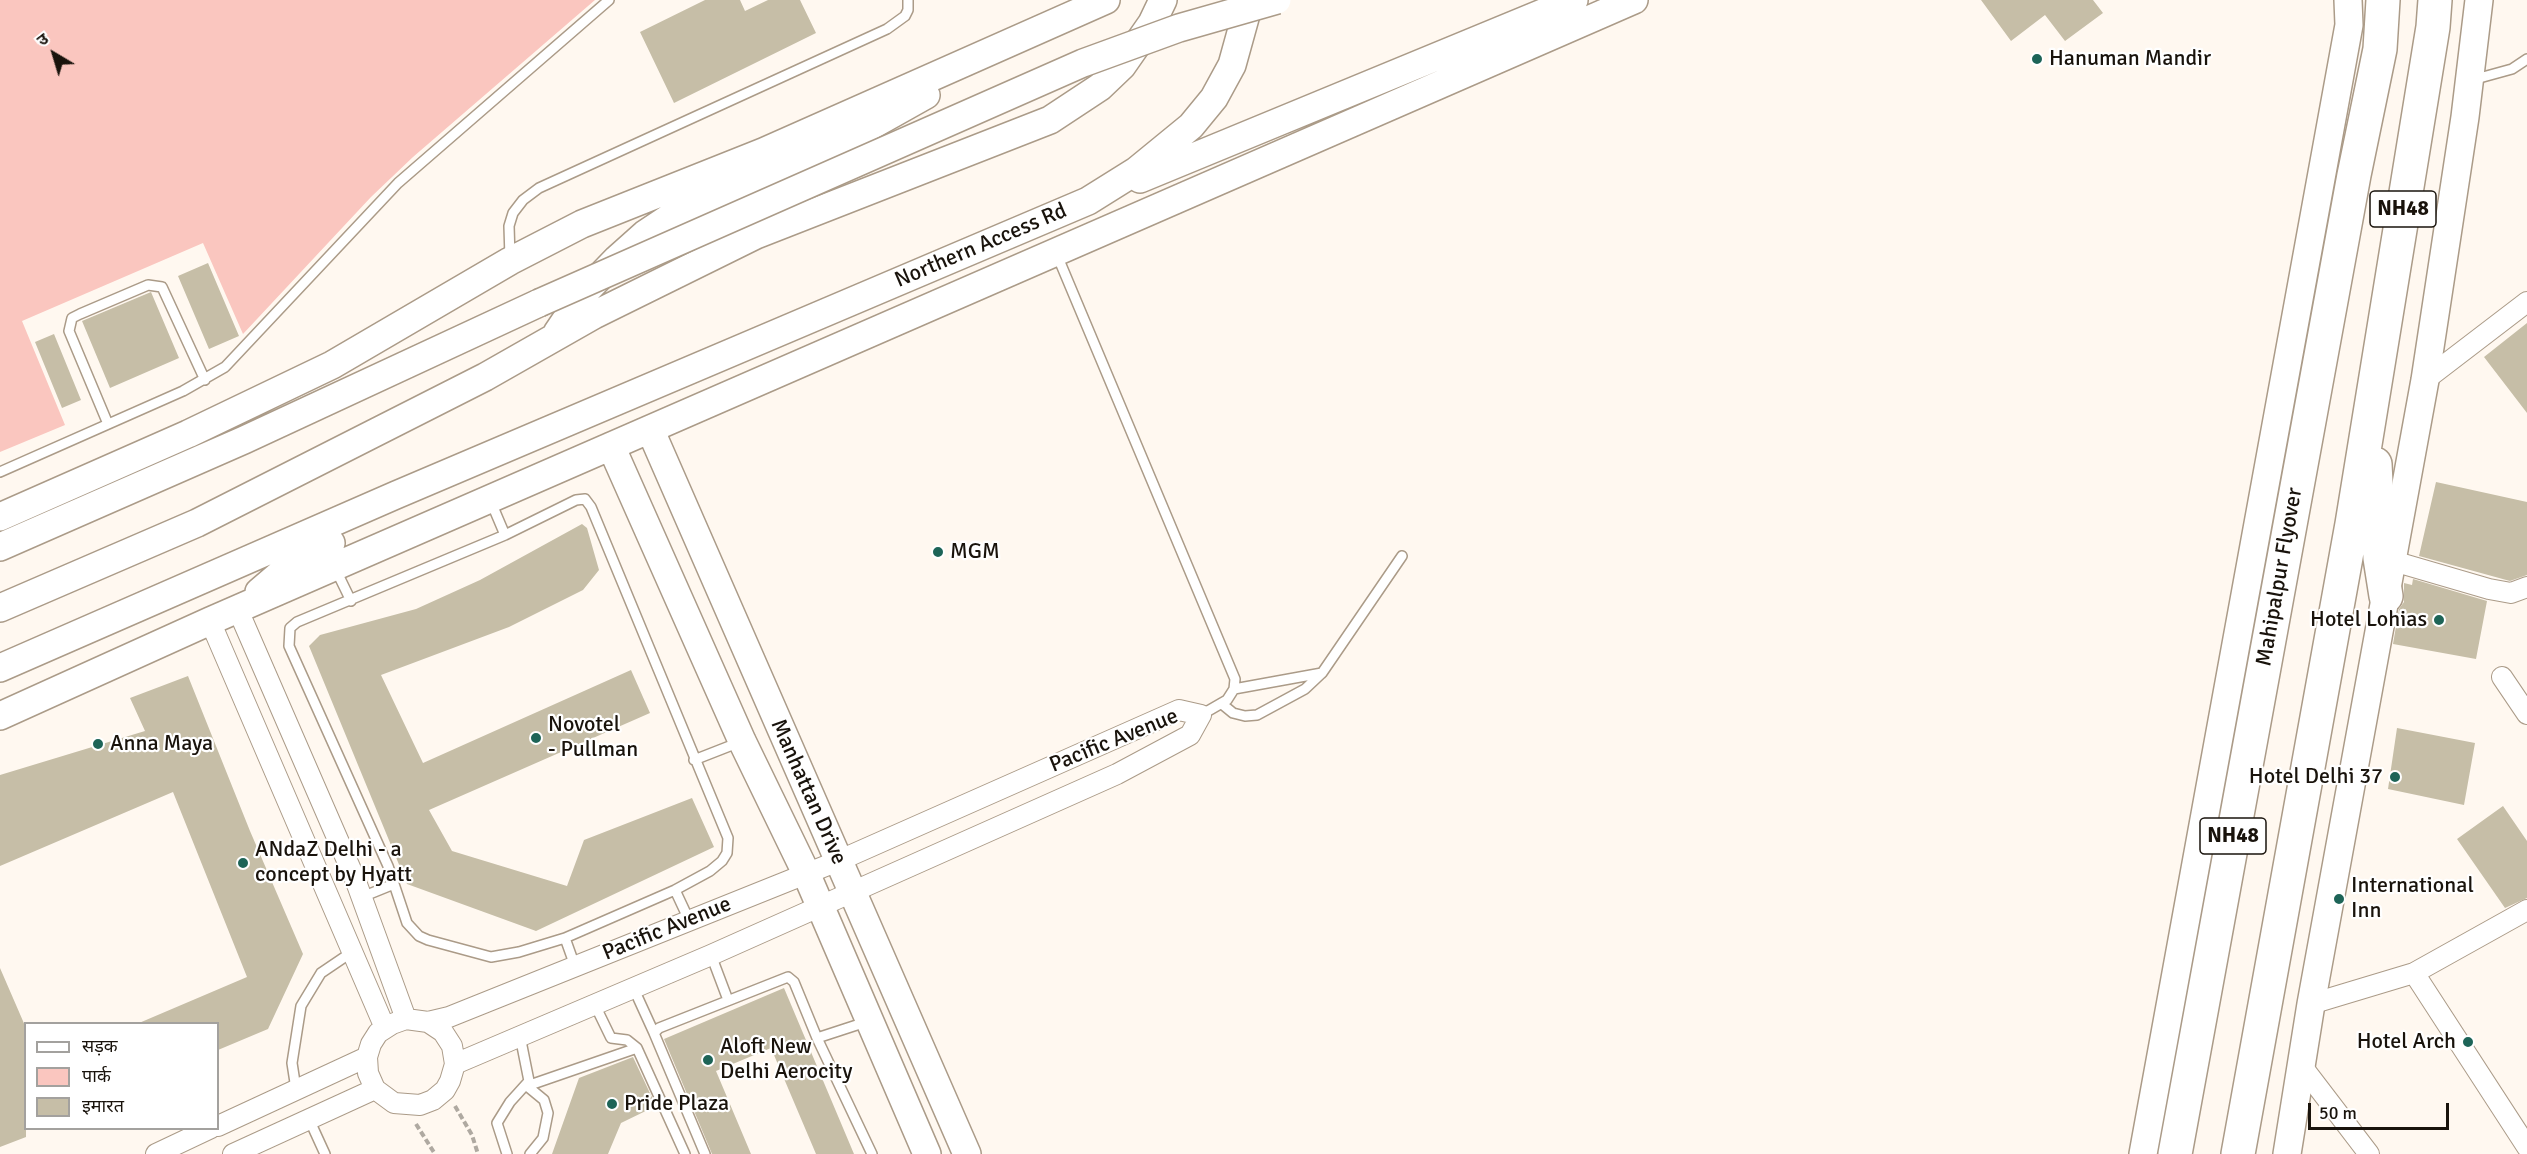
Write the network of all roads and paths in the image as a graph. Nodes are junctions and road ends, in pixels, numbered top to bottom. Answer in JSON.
{"nodes":[{"id":1,"x":609,"y":0,"type":"edge"},
{"id":2,"x":908,"y":0,"type":"edge"},
{"id":3,"x":1106,"y":0,"type":"edge"},
{"id":4,"x":1163,"y":0,"type":"edge"},
{"id":5,"x":1250,"y":0,"type":"edge"},
{"id":6,"x":1277,"y":0,"type":"edge"},
{"id":7,"x":1574,"y":0,"type":"edge"},
{"id":8,"x":1634,"y":0,"type":"edge"},
{"id":9,"x":2348,"y":0,"type":"edge"},
{"id":10,"x":2384,"y":0,"type":"edge"},
{"id":11,"x":2435,"y":0,"type":"edge"},
{"id":12,"x":2479,"y":0,"type":"edge"},
{"id":13,"x":999,"y":50,"type":"junction"},
{"id":14,"x":2527,"y":59,"type":"edge"},
{"id":15,"x":2470,"y":80,"type":"junction"},
{"id":16,"x":1088,"y":201,"type":"junction"},
{"id":17,"x":1056,"y":253,"type":"junction"},
{"id":18,"x":510,"y":261,"type":"junction"},
{"id":19,"x":2526,"y":306,"type":"edge"},
{"id":20,"x":555,"y":337,"type":"junction"},
{"id":21,"x":205,"y":380,"type":"junction"},
{"id":22,"x":2425,"y":380,"type":"junction"},
{"id":23,"x":2368,"y":418,"type":"junction"},
{"id":24,"x":108,"y":424,"type":"junction"},
{"id":25,"x":650,"y":429,"type":"junction"},
{"id":26,"x":611,"y":446,"type":"junction"},
{"id":27,"x":0,"y":472,"type":"edge"},
{"id":28,"x":396,"y":495,"type":"junction"},
{"id":29,"x":490,"y":500,"type":"junction"},
{"id":30,"x":0,"y":517,"type":"edge"},
{"id":31,"x":505,"y":535,"type":"junction"},
{"id":32,"x":0,"y":547,"type":"edge"},
{"id":33,"x":1401,"y":556,"type":"dead end"},
{"id":34,"x":2393,"y":561,"type":"junction"},
{"id":35,"x":335,"y":568,"type":"junction"},
{"id":36,"x":2527,"y":586,"type":"edge"},
{"id":37,"x":2386,"y":596,"type":"junction"},
{"id":38,"x":351,"y":601,"type":"junction"},
{"id":39,"x":0,"y":608,"type":"edge"},
{"id":40,"x":238,"y":610,"type":"junction"},
{"id":41,"x":210,"y":621,"type":"junction"},
{"id":42,"x":0,"y":668,"type":"edge"},
{"id":43,"x":1322,"y":673,"type":"junction"},
{"id":44,"x":2502,"y":677,"type":"dead end"},
{"id":45,"x":1234,"y":689,"type":"junction"},
{"id":46,"x":1222,"y":704,"type":"junction"},
{"id":47,"x":2527,"y":714,"type":"edge"},
{"id":48,"x":1201,"y":715,"type":"junction"},
{"id":49,"x":0,"y":716,"type":"edge"},
{"id":50,"x":742,"y":741,"type":"junction"},
{"id":51,"x":694,"y":760,"type":"junction"},
{"id":52,"x":838,"y":861,"type":"junction"},
{"id":53,"x":806,"y":873,"type":"junction"},
{"id":54,"x":394,"y":884,"type":"junction"},
{"id":55,"x":675,"y":890,"type":"junction"},
{"id":56,"x":852,"y":892,"type":"junction"},
{"id":57,"x":362,"y":897,"type":"junction"},
{"id":58,"x":821,"y":905,"type":"junction"},
{"id":59,"x":2525,"y":914,"type":"edge"},
{"id":60,"x":690,"y":920,"type":"junction"},
{"id":61,"x":565,"y":938,"type":"junction"},
{"id":62,"x":352,"y":952,"type":"junction"},
{"id":63,"x":711,"y":955,"type":"junction"},
{"id":64,"x":575,"y":966,"type":"junction"},
{"id":65,"x":2414,"y":973,"type":"junction"},
{"id":66,"x":633,"y":987,"type":"junction"},
{"id":67,"x":728,"y":1000,"type":"junction"},
{"id":68,"x":594,"y":1003,"type":"junction"},
{"id":69,"x":2311,"y":1004,"type":"junction"},
{"id":70,"x":406,"y":1018,"type":"junction"},
{"id":71,"x":869,"y":1021,"type":"junction"},
{"id":72,"x":428,"y":1022,"type":"junction"},
{"id":73,"x":385,"y":1028,"type":"junction"},
{"id":74,"x":654,"y":1033,"type":"junction"},
{"id":75,"x":519,"y":1034,"type":"junction"},
{"id":76,"x":817,"y":1038,"type":"junction"},
{"id":77,"x":637,"y":1048,"type":"junction"},
{"id":78,"x":367,"y":1057,"type":"junction"},
{"id":79,"x":455,"y":1064,"type":"junction"},
{"id":80,"x":2301,"y":1065,"type":"junction"},
{"id":81,"x":527,"y":1086,"type":"junction"},
{"id":82,"x":296,"y":1089,"type":"junction"},
{"id":83,"x":375,"y":1089,"type":"junction"},
{"id":84,"x":445,"y":1090,"type":"junction"},
{"id":85,"x":405,"y":1105,"type":"junction"},
{"id":86,"x":309,"y":1119,"type":"junction"},
{"id":87,"x":219,"y":1126,"type":"edge"},
{"id":88,"x":207,"y":1130,"type":"edge"},
{"id":89,"x":2527,"y":1147,"type":"edge"},
{"id":90,"x":156,"y":1154,"type":"edge"},
{"id":91,"x":233,"y":1154,"type":"edge"},
{"id":92,"x":325,"y":1154,"type":"edge"},
{"id":93,"x":435,"y":1154,"type":"edge"},
{"id":94,"x":478,"y":1154,"type":"edge"},
{"id":95,"x":507,"y":1154,"type":"edge"},
{"id":96,"x":530,"y":1154,"type":"edge"},
{"id":97,"x":685,"y":1154,"type":"edge"},
{"id":98,"x":705,"y":1154,"type":"edge"},
{"id":99,"x":872,"y":1154,"type":"edge"},
{"id":100,"x":927,"y":1154,"type":"edge"},
{"id":101,"x":967,"y":1154,"type":"edge"},
{"id":102,"x":2144,"y":1154,"type":"edge"},
{"id":103,"x":2175,"y":1154,"type":"edge"},
{"id":104,"x":2238,"y":1154,"type":"edge"},
{"id":105,"x":2287,"y":1154,"type":"edge"},
{"id":106,"x":2369,"y":1154,"type":"edge"}],
"edges":[{"from":1,"to":21,"type":"lane"},
{"from":2,"to":18,"type":"lane"},
{"from":3,"to":13,"type":"main road"},
{"from":4,"to":20,"type":"main road"},
{"from":5,"to":16,"type":"main road","name":"Northern Access Rd"},
{"from":6,"to":32,"type":"main road","bridge":true},
{"from":7,"to":16,"type":"main road"},
{"from":8,"to":17,"type":"main road"},
{"from":9,"to":102,"type":"main road"},
{"from":10,"to":103,"type":"highway","name":"Mahipalpur Flyover","number":"NH48"},
{"from":11,"to":23,"type":"highway","number":"NH48"},
{"from":12,"to":15,"type":"main road"},
{"from":13,"to":18,"type":"main road"},
{"from":13,"to":20,"type":"main road"},
{"from":14,"to":15,"type":"lane"},
{"from":15,"to":22,"type":"main road"},
{"from":16,"to":28,"type":"main road","name":"Northern Access Rd"},
{"from":17,"to":25,"type":"main road"},
{"from":17,"to":45,"type":"lane"},
{"from":18,"to":30,"type":"main road"},
{"from":19,"to":22,"type":"street"},
{"from":20,"to":39,"type":"main road"},
{"from":21,"to":24,"type":"lane"},
{"from":21,"to":24,"type":"lane"},
{"from":22,"to":34,"type":"main road"},
{"from":23,"to":37,"type":"highway"},
{"from":23,"to":104,"type":"highway","number":"NH48"},
{"from":24,"to":27,"type":"lane"},
{"from":25,"to":26,"type":"main road"},
{"from":25,"to":52,"type":"main road","name":"Manhattan Drive"},
{"from":26,"to":29,"type":"main road"},
{"from":26,"to":50,"type":"main road","name":"Manhattan Drive"},
{"from":28,"to":40,"type":"main road"},
{"from":28,"to":42,"type":"main road","name":"Northern Access Rd"},
{"from":29,"to":31,"type":"lane"},
{"from":29,"to":35,"type":"main road"},
{"from":31,"to":38,"type":"lane"},
{"from":31,"to":51,"type":"lane"},
{"from":33,"to":43,"type":"lane"},
{"from":34,"to":36,"type":"street"},
{"from":34,"to":37,"type":"main road"},
{"from":35,"to":38,"type":"lane"},
{"from":35,"to":40,"type":"main road"},
{"from":37,"to":69,"type":"main road"},
{"from":38,"to":54,"type":"lane"},
{"from":40,"to":41,"type":"main road"},
{"from":40,"to":57,"type":"street"},
{"from":41,"to":49,"type":"main road"},
{"from":41,"to":62,"type":"street"},
{"from":43,"to":45,"type":"lane"},
{"from":43,"to":46,"type":"lane"},
{"from":44,"to":47,"type":"street"},
{"from":45,"to":46,"type":"lane"},
{"from":46,"to":48,"type":"lane"},
{"from":48,"to":52,"type":"street","name":"Pacific Avenue"},
{"from":48,"to":56,"type":"street","name":"Pacific Avenue"},
{"from":50,"to":51,"type":"lane"},
{"from":50,"to":53,"type":"main road","name":"Manhattan Drive"},
{"from":51,"to":55,"type":"lane"},
{"from":52,"to":53,"type":"street","name":"Pacific Avenue"},
{"from":52,"to":56,"type":"main road","name":"Manhattan Drive"},
{"from":53,"to":58,"type":"main road","name":"Manhattan Drive"},
{"from":53,"to":60,"type":"street","name":"Pacific Avenue"},
{"from":54,"to":57,"type":"lane"},
{"from":54,"to":61,"type":"lane"},
{"from":55,"to":60,"type":"lane"},
{"from":55,"to":61,"type":"lane"},
{"from":56,"to":58,"type":"street","name":"Pacific Avenue"},
{"from":56,"to":101,"type":"main road","name":"Manhattan Drive"},
{"from":57,"to":70,"type":"street"},
{"from":58,"to":63,"type":"street","name":"Pacific Avenue"},
{"from":58,"to":71,"type":"main road","name":"Manhattan Drive"},
{"from":59,"to":65,"type":"street"},
{"from":60,"to":64,"type":"street","name":"Pacific Avenue"},
{"from":61,"to":64,"type":"lane"},
{"from":62,"to":73,"type":"street"},
{"from":62,"to":82,"type":"lane"},
{"from":63,"to":66,"type":"street","name":"Pacific Avenue"},
{"from":63,"to":67,"type":"lane"},
{"from":64,"to":72,"type":"street","name":"Pacific Avenue"},
{"from":65,"to":69,"type":"street"},
{"from":65,"to":89,"type":"street"},
{"from":66,"to":68,"type":"street","name":"Pacific Avenue"},
{"from":66,"to":74,"type":"lane"},
{"from":67,"to":74,"type":"lane"},
{"from":67,"to":76,"type":"lane"},
{"from":68,"to":75,"type":"street","name":"Pacific Avenue"},
{"from":68,"to":77,"type":"lane"},
{"from":69,"to":80,"type":"main road"},
{"from":70,"to":72,"type":"street"},
{"from":70,"to":73,"type":"street"},
{"from":71,"to":76,"type":"lane"},
{"from":71,"to":100,"type":"main road","name":"Manhattan Drive"},
{"from":72,"to":79,"type":"street"},
{"from":73,"to":78,"type":"street"},
{"from":74,"to":98,"type":"lane"},
{"from":75,"to":79,"type":"street","name":"Pacific Avenue"},
{"from":75,"to":81,"type":"lane"},
{"from":76,"to":99,"type":"lane"},
{"from":77,"to":81,"type":"lane"},
{"from":77,"to":97,"type":"lane"},
{"from":78,"to":82,"type":"street"},
{"from":78,"to":83,"type":"street"},
{"from":79,"to":84,"type":"street"},
{"from":80,"to":105,"type":"main road"},
{"from":80,"to":106,"type":"street"},
{"from":81,"to":95,"type":"lane"},
{"from":81,"to":96,"type":"lane"},
{"from":82,"to":87,"type":"street"},
{"from":83,"to":85,"type":"street"},
{"from":83,"to":86,"type":"street"},
{"from":84,"to":85,"type":"street"},
{"from":84,"to":94,"type":"path"},
{"from":85,"to":93,"type":"path"},
{"from":86,"to":91,"type":"street"},
{"from":86,"to":92,"type":"lane"},
{"from":88,"to":90,"type":"street"}]}
